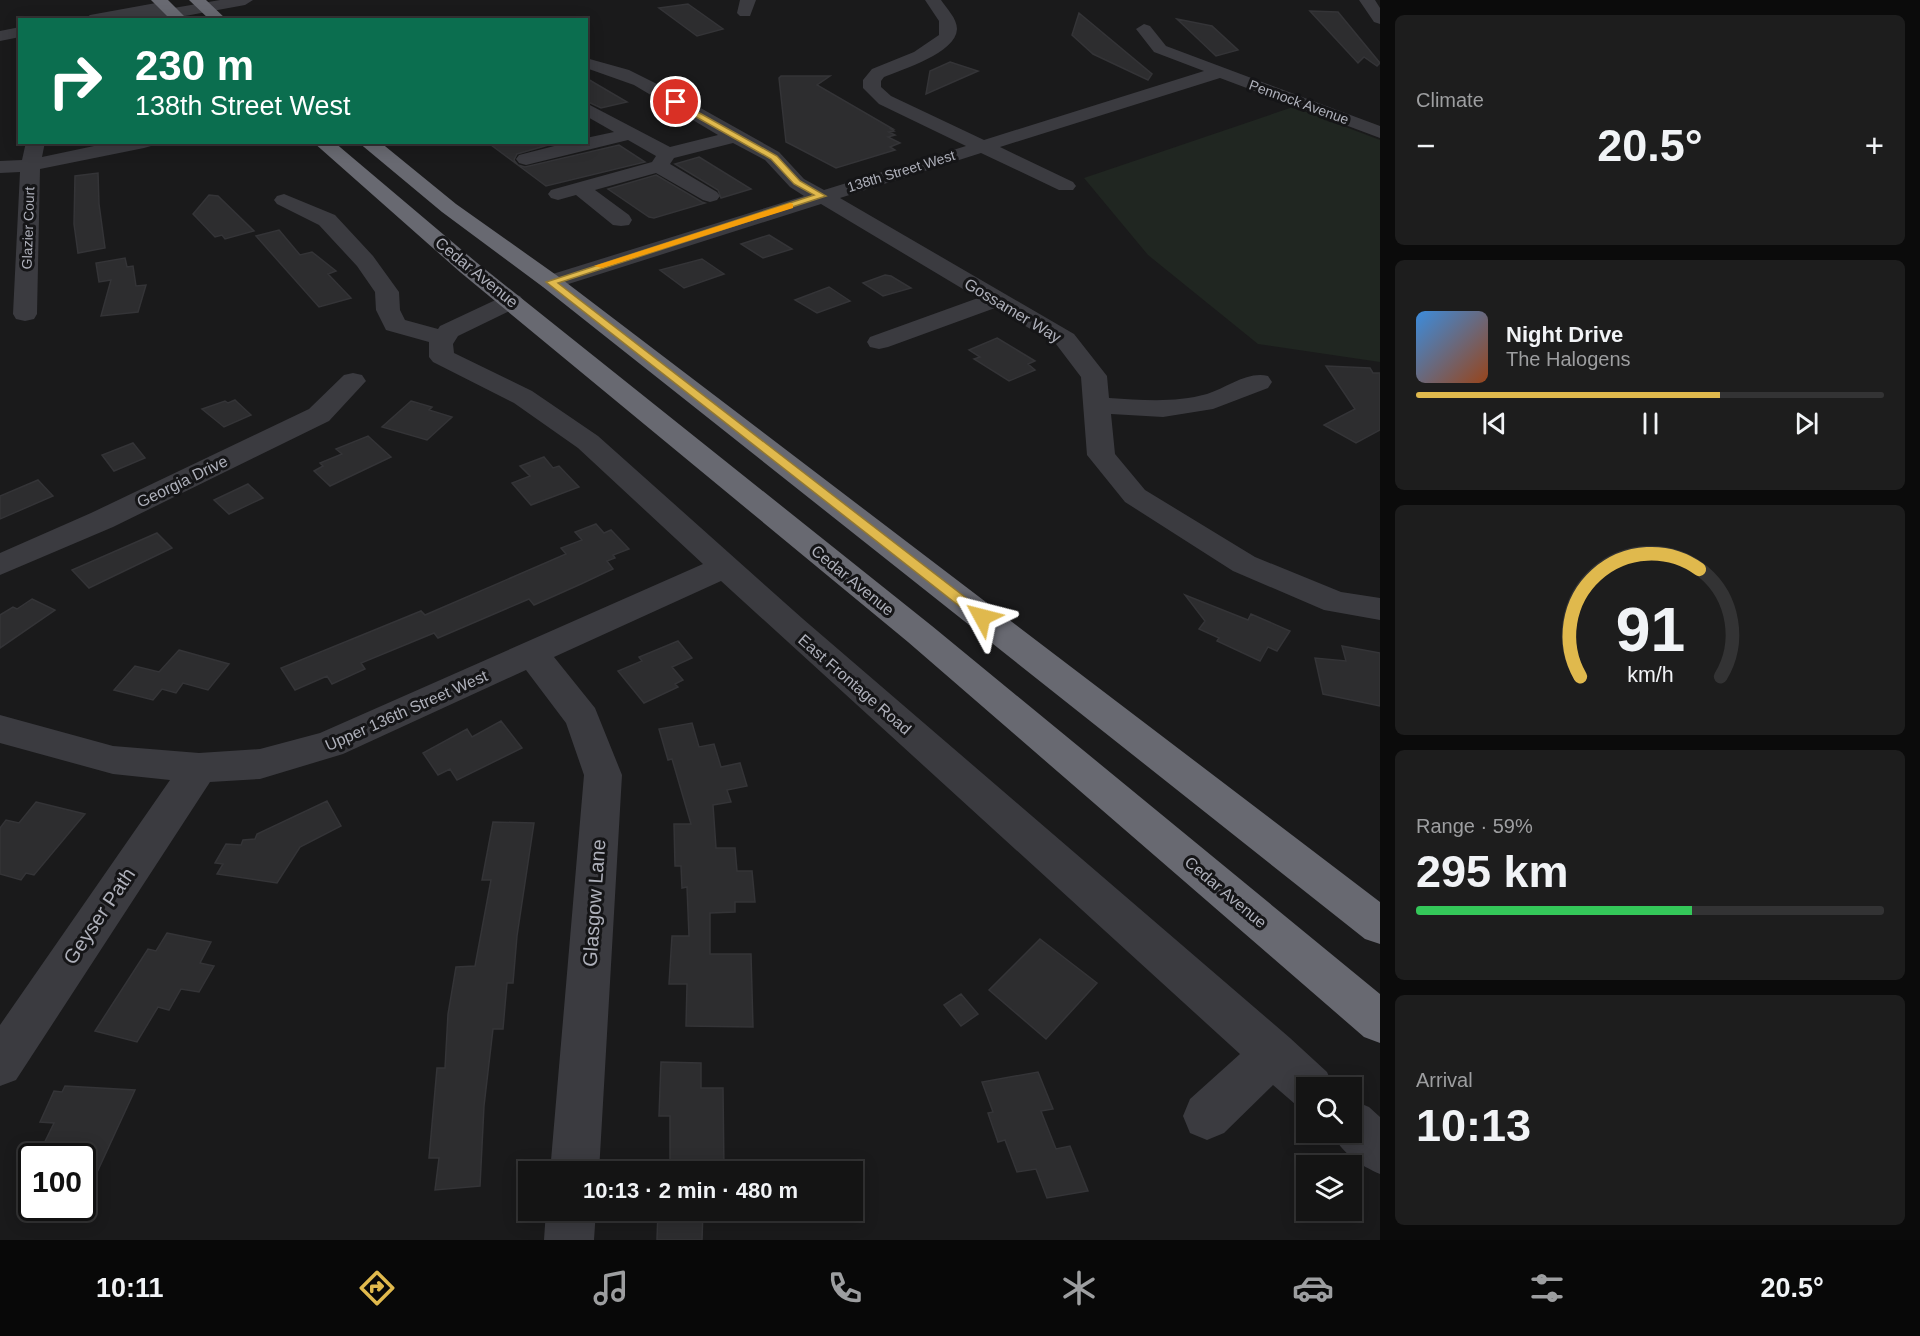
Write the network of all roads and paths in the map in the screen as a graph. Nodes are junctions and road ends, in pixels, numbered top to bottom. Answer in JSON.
{"nodes":[{"id":1,"x":245,"y":0,"type":"edge"},
{"id":2,"x":933,"y":0,"type":"edge"},
{"id":3,"x":1367,"y":0,"type":"edge"},
{"id":4,"x":200,"y":2,"type":"edge"},
{"id":5,"x":170,"y":9,"type":"edge"},
{"id":6,"x":105,"y":18,"type":"edge"},
{"id":7,"x":141,"y":18,"type":"edge"},
{"id":8,"x":218,"y":18,"type":"edge"},
{"id":9,"x":1380,"y":19,"type":"edge"},
{"id":10,"x":1144,"y":29,"type":"dead end"},
{"id":11,"x":18,"y":32,"type":"edge"},
{"id":12,"x":0,"y":36,"type":"edge"},
{"id":13,"x":18,"y":40,"type":"edge"},
{"id":14,"x":0,"y":44,"type":"edge"},
{"id":15,"x":588,"y":64,"type":"edge"},
{"id":16,"x":1217,"y":73,"type":"junction"},
{"id":17,"x":676,"y":102,"type":"junction"},
{"id":18,"x":653,"y":108,"type":"dead end"},
{"id":19,"x":588,"y":109,"type":"edge"},
{"id":20,"x":631,"y":123,"type":"junction"},
{"id":21,"x":1380,"y":132,"type":"edge"},
{"id":22,"x":734,"y":137,"type":"junction"},
{"id":23,"x":588,"y":138,"type":"edge"},
{"id":24,"x":35,"y":144,"type":"edge"},
{"id":25,"x":134,"y":144,"type":"edge"},
{"id":26,"x":324,"y":144,"type":"edge"},
{"id":27,"x":369,"y":144,"type":"edge"},
{"id":28,"x":570,"y":144,"type":"edge"},
{"id":29,"x":982,"y":146,"type":"junction"},
{"id":30,"x":526,"y":159,"type":"dead end"},
{"id":31,"x":663,"y":160,"type":"junction"},
{"id":32,"x":30,"y":165,"type":"junction"},
{"id":33,"x":0,"y":167,"type":"edge"},
{"id":34,"x":1066,"y":186,"type":"dead end"},
{"id":35,"x":581,"y":189,"type":"junction"},
{"id":36,"x":558,"y":194,"type":"dead end"},
{"id":37,"x":710,"y":196,"type":"dead end"},
{"id":38,"x":822,"y":196,"type":"junction"},
{"id":39,"x":284,"y":200,"type":"dead end"},
{"id":40,"x":621,"y":220,"type":"dead end"},
{"id":41,"x":551,"y":282,"type":"junction"},
{"id":42,"x":996,"y":299,"type":"junction"},
{"id":43,"x":512,"y":301,"type":"junction"},
{"id":44,"x":25,"y":314,"type":"dead end"},
{"id":45,"x":447,"y":335,"type":"junction"},
{"id":46,"x":879,"y":342,"type":"dead end"},
{"id":47,"x":353,"y":381,"type":"dead end"},
{"id":48,"x":1259,"y":382,"type":"dead end"},
{"id":49,"x":1097,"y":405,"type":"junction"},
{"id":50,"x":0,"y":565,"type":"edge"},
{"id":51,"x":724,"y":567,"type":"junction"},
{"id":52,"x":1380,"y":609,"type":"edge"},
{"id":53,"x":533,"y":654,"type":"junction"},
{"id":54,"x":0,"y":729,"type":"edge"},
{"id":55,"x":199,"y":768,"type":"junction"},
{"id":56,"x":1380,"y":926,"type":"edge"},
{"id":57,"x":1380,"y":1022,"type":"edge"},
{"id":58,"x":1274,"y":1053,"type":"junction"},
{"id":59,"x":0,"y":1064,"type":"edge"},
{"id":60,"x":1299,"y":1077,"type":"edge"},
{"id":61,"x":1207,"y":1116,"type":"dead end"},
{"id":62,"x":1362,"y":1133,"type":"edge"},
{"id":63,"x":1380,"y":1150,"type":"edge"},
{"id":64,"x":575,"y":1161,"type":"edge"},
{"id":65,"x":570,"y":1221,"type":"edge"},
{"id":66,"x":569,"y":1240,"type":"edge"}],
"edges":[{"from":1,"to":4,"type":"street"},
{"from":2,"to":29,"type":"street"},
{"from":3,"to":9,"type":"street"},
{"from":4,"to":5,"type":"street"},
{"from":4,"to":8,"type":"highway"},
{"from":5,"to":6,"type":"street"},
{"from":5,"to":7,"type":"street"},
{"from":10,"to":16,"type":"street","name":"Pennock Avenue"},
{"from":11,"to":12,"type":"street"},
{"from":13,"to":14,"type":"street"},
{"from":15,"to":17,"type":"street","name":"Gossamer Way"},
{"from":16,"to":21,"type":"street","name":"Pennock Avenue"},
{"from":16,"to":29,"type":"street","name":"138th Street West"},
{"from":17,"to":18,"type":"street"},
{"from":17,"to":22,"type":"street","name":"Gossamer Way"},
{"from":19,"to":20,"type":"street"},
{"from":20,"to":23,"type":"street"},
{"from":20,"to":31,"type":"street"},
{"from":22,"to":31,"type":"street"},
{"from":22,"to":38,"type":"street","name":"Gossamer Way"},
{"from":24,"to":32,"type":"street","name":"Glazier Court"},
{"from":25,"to":32,"type":"street"},
{"from":26,"to":43,"type":"highway","name":"Cedar Avenue"},
{"from":27,"to":41,"type":"highway","name":"Cedar Avenue"},
{"from":28,"to":30,"type":"street"},
{"from":29,"to":34,"type":"street"},
{"from":29,"to":38,"type":"street","name":"138th Street West"},
{"from":31,"to":35,"type":"street"},
{"from":31,"to":37,"type":"street"},
{"from":32,"to":33,"type":"street"},
{"from":32,"to":44,"type":"street","name":"Glazier Court"},
{"from":35,"to":36,"type":"street"},
{"from":35,"to":40,"type":"street"},
{"from":38,"to":41,"type":"street","name":"138th Street West"},
{"from":38,"to":42,"type":"street","name":"Gossamer Way"},
{"from":39,"to":45,"type":"street"},
{"from":41,"to":56,"type":"highway","name":"Cedar Avenue"},
{"from":42,"to":46,"type":"street"},
{"from":42,"to":49,"type":"street","name":"Gossamer Way"},
{"from":43,"to":45,"type":"street"},
{"from":43,"to":57,"type":"highway","name":"Cedar Avenue"},
{"from":45,"to":51,"type":"street","name":"East Frontage Road"},
{"from":47,"to":50,"type":"street","name":"Georgia Drive"},
{"from":48,"to":49,"type":"street"},
{"from":49,"to":52,"type":"street","name":"Gossamer Way"},
{"from":51,"to":53,"type":"street","name":"Upper 136th Street West"},
{"from":51,"to":58,"type":"street","name":"East Frontage Road"},
{"from":53,"to":55,"type":"street","name":"Upper 136th Street West"},
{"from":53,"to":64,"type":"street","name":"Glasgow Lane"},
{"from":54,"to":55,"type":"street","name":"Upper 136th Street West"},
{"from":55,"to":59,"type":"street","name":"Geyser Path"},
{"from":58,"to":60,"type":"street","name":"East Frontage Road"},
{"from":58,"to":61,"type":"street"},
{"from":62,"to":63,"type":"street"},
{"from":65,"to":66,"type":"street"}]}
